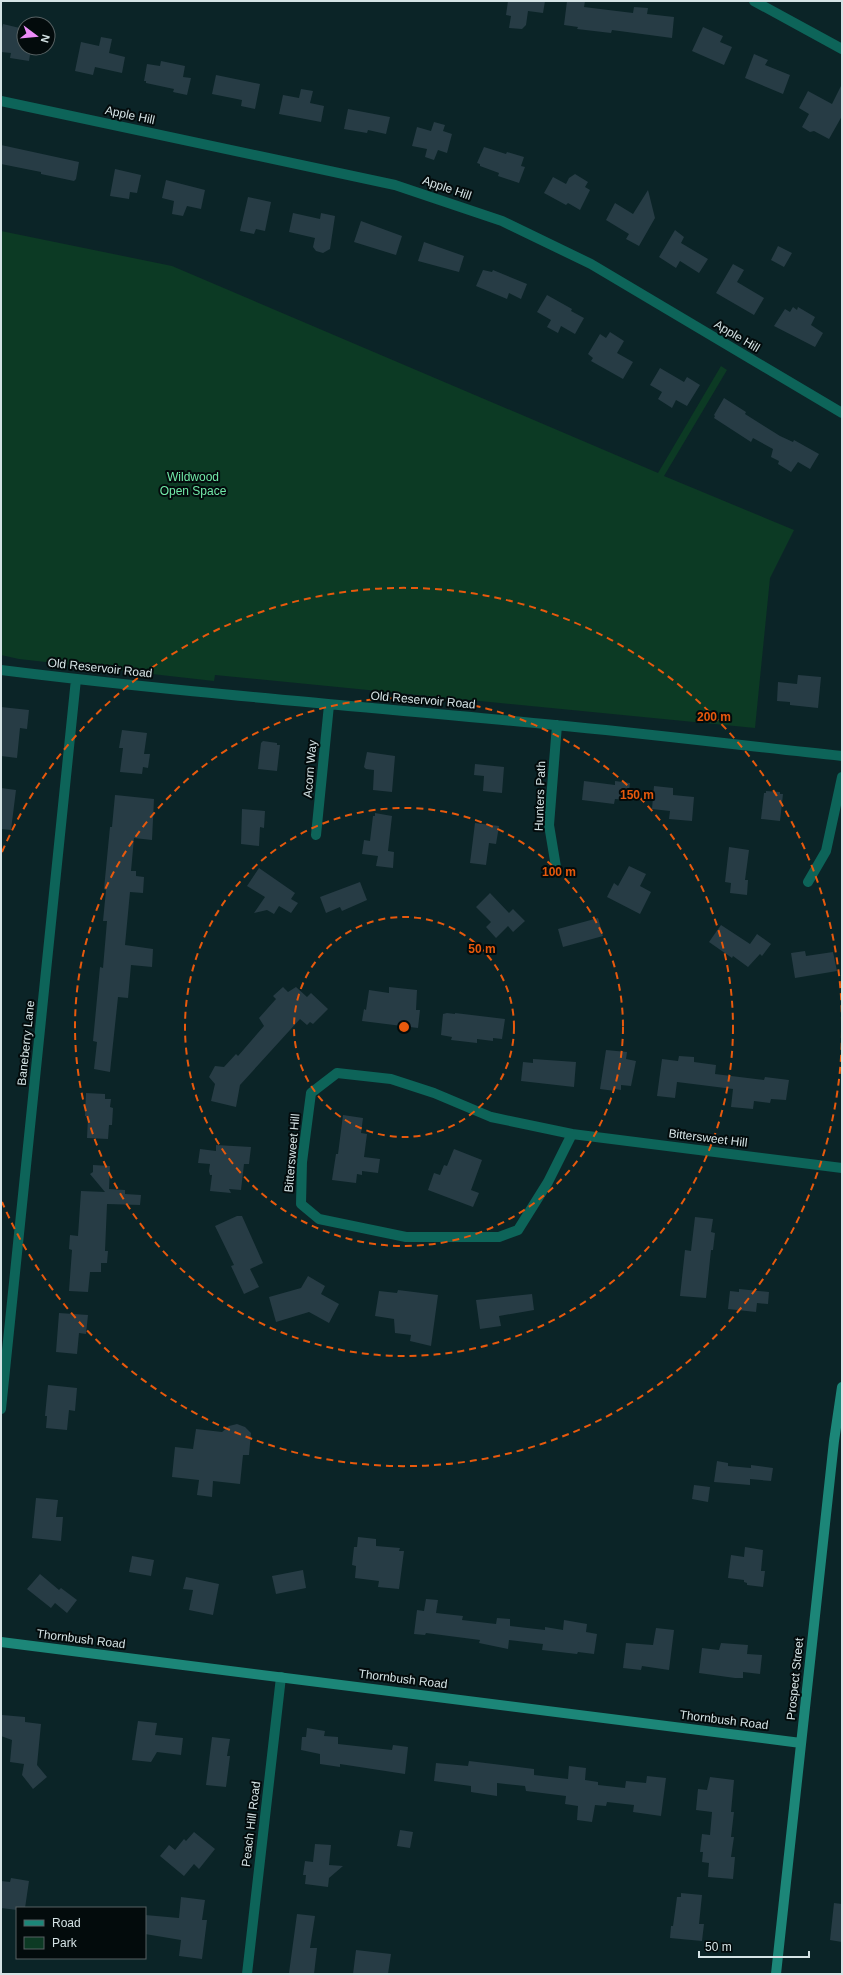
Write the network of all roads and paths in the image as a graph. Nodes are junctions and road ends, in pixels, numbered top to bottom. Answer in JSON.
{"nodes":[{"id":1,"x":754,"y":1,"type":"edge"},
{"id":2,"x":842,"y":49,"type":"edge"},
{"id":3,"x":1,"y":101,"type":"edge"},
{"id":4,"x":842,"y":413,"type":"edge"},
{"id":5,"x":1,"y":670,"type":"edge"},
{"id":6,"x":76,"y":679,"type":"junction"},
{"id":7,"x":329,"y":705,"type":"junction"},
{"id":8,"x":557,"y":725,"type":"junction"},
{"id":9,"x":842,"y":756,"type":"edge"},
{"id":10,"x":842,"y":777,"type":"edge"},
{"id":11,"x":316,"y":835,"type":"dead end"},
{"id":12,"x":556,"y":867,"type":"dead end"},
{"id":13,"x":808,"y":882,"type":"dead end"},
{"id":14,"x":572,"y":1134,"type":"junction"},
{"id":15,"x":842,"y":1168,"type":"edge"},
{"id":16,"x":842,"y":1387,"type":"edge"},
{"id":17,"x":1,"y":1409,"type":"edge"},
{"id":18,"x":1,"y":1642,"type":"edge"},
{"id":19,"x":282,"y":1677,"type":"junction"},
{"id":20,"x":801,"y":1743,"type":"junction"},
{"id":21,"x":247,"y":1974,"type":"edge"},
{"id":22,"x":776,"y":1974,"type":"edge"}],
"edges":[{"from":1,"to":2,"type":"street"},
{"from":3,"to":4,"type":"street","name":"Apple Hill"},
{"from":5,"to":6,"type":"street","name":"Old Reservoir Road"},
{"from":6,"to":7,"type":"street","name":"Old Reservoir Road"},
{"from":6,"to":17,"type":"street","name":"Baneberry Lane"},
{"from":7,"to":8,"type":"street","name":"Old Reservoir Road"},
{"from":7,"to":11,"type":"street","name":"Acorn Way"},
{"from":8,"to":9,"type":"street","name":"Old Reservoir Road"},
{"from":8,"to":12,"type":"street","name":"Hunters Path"},
{"from":10,"to":13,"type":"street"},
{"from":14,"to":14,"type":"street","name":"Bittersweet Hill"},
{"from":14,"to":15,"type":"street","name":"Bittersweet Hill"},
{"from":16,"to":20,"type":"main road","name":"Prospect Street"},
{"from":18,"to":19,"type":"main road","name":"Thornbush Road"},
{"from":19,"to":20,"type":"main road","name":"Thornbush Road"},
{"from":19,"to":21,"type":"street","name":"Peach Hill Road"},
{"from":20,"to":22,"type":"main road","name":"Prospect Street"}]}
